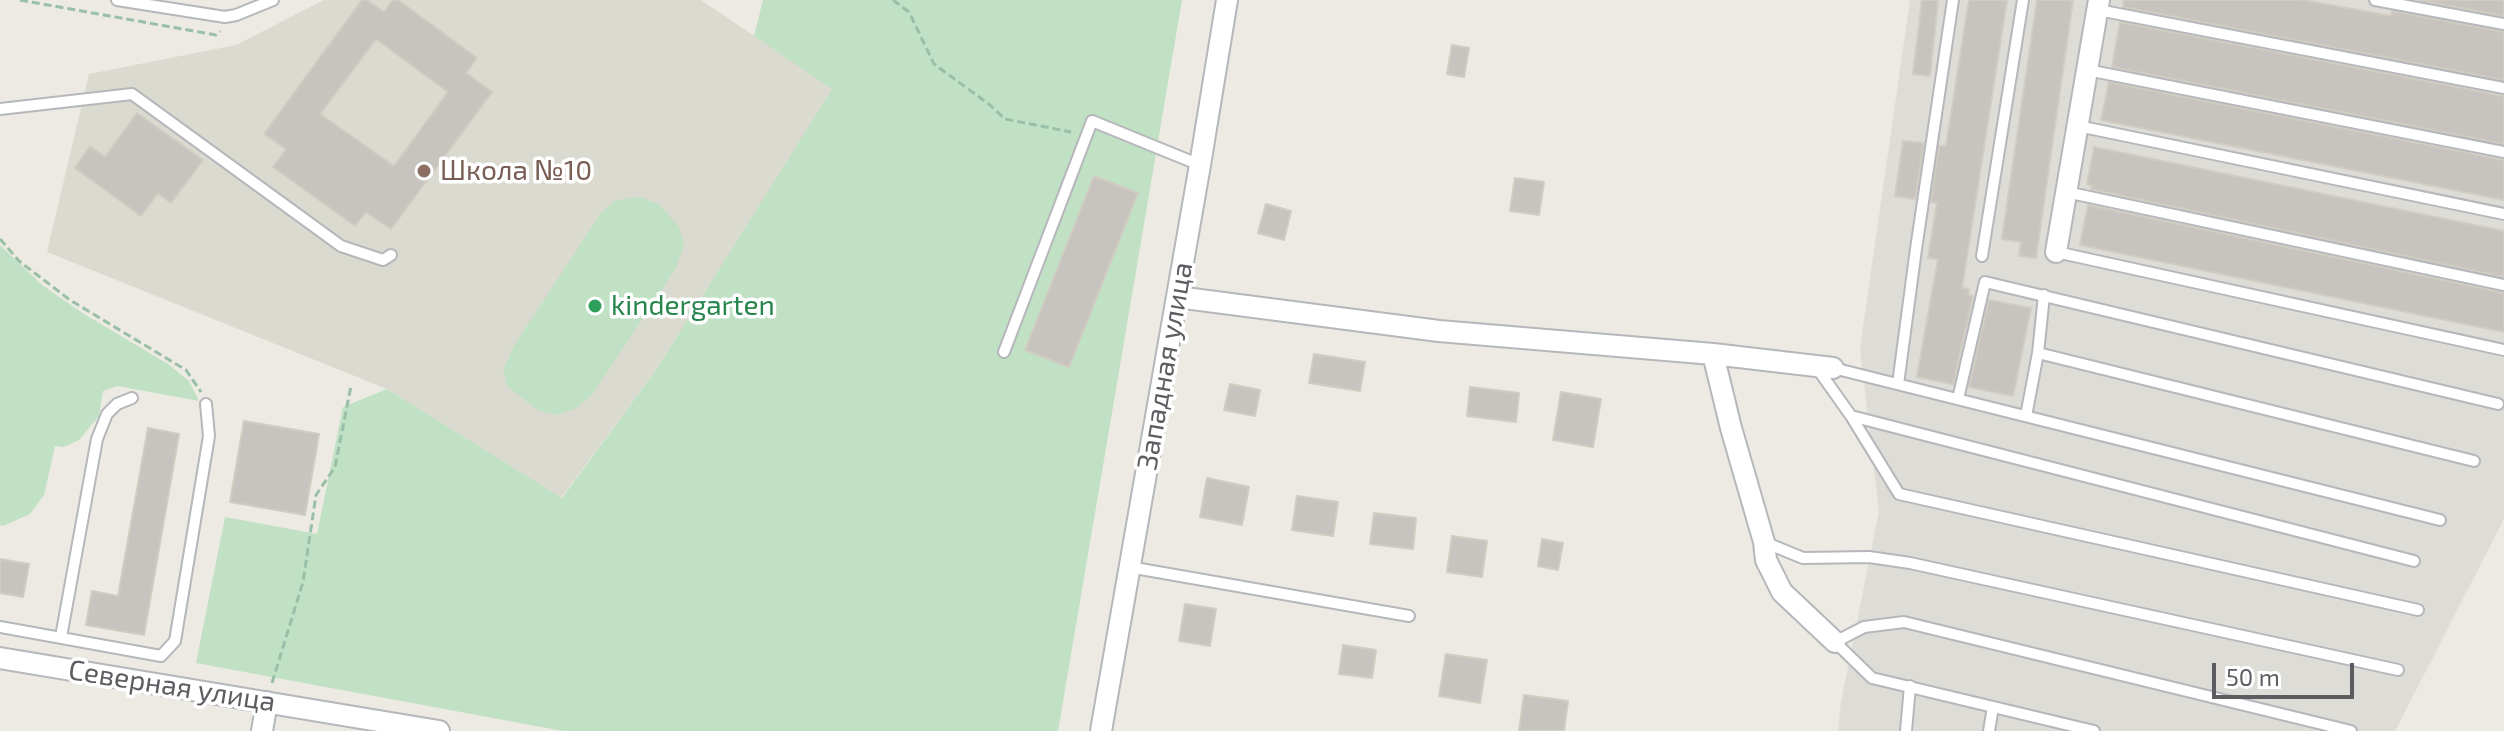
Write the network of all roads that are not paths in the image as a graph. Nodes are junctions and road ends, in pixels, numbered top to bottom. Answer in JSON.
{"nodes":[{"id":1,"x":117,"y":0,"type":"edge"},
{"id":2,"x":273,"y":0,"type":"edge"},
{"id":3,"x":1227,"y":0,"type":"edge"},
{"id":4,"x":1953,"y":0,"type":"edge"},
{"id":5,"x":2023,"y":0,"type":"edge"},
{"id":6,"x":2375,"y":0,"type":"edge"},
{"id":7,"x":2098,"y":5,"type":"edge"},
{"id":8,"x":2504,"y":24,"type":"edge"},
{"id":9,"x":2087,"y":70,"type":"junction"},
{"id":10,"x":2504,"y":88,"type":"edge"},
{"id":11,"x":0,"y":109,"type":"edge"},
{"id":12,"x":2078,"y":126,"type":"junction"},
{"id":13,"x":2504,"y":152,"type":"edge"},
{"id":14,"x":1200,"y":165,"type":"junction"},
{"id":15,"x":2066,"y":192,"type":"junction"},
{"id":16,"x":2504,"y":214,"type":"edge"},
{"id":17,"x":2056,"y":252,"type":"joint"},
{"id":18,"x":391,"y":255,"type":"dead end"},
{"id":19,"x":1982,"y":256,"type":"dead end"},
{"id":20,"x":2504,"y":285,"type":"edge"},
{"id":21,"x":2044,"y":295,"type":"junction"},
{"id":22,"x":1177,"y":297,"type":"junction"},
{"id":23,"x":2504,"y":350,"type":"edge"},
{"id":24,"x":1004,"y":352,"type":"dead end"},
{"id":25,"x":2038,"y":353,"type":"junction"},
{"id":26,"x":1713,"y":354,"type":"junction"},
{"id":27,"x":1824,"y":368,"type":"junction"},
{"id":28,"x":1898,"y":384,"type":"junction"},
{"id":29,"x":132,"y":398,"type":"dead end"},
{"id":30,"x":1958,"y":399,"type":"junction"},
{"id":31,"x":206,"y":404,"type":"road end"},
{"id":32,"x":2498,"y":404,"type":"dead end"},
{"id":33,"x":1851,"y":416,"type":"junction"},
{"id":34,"x":2026,"y":416,"type":"junction"},
{"id":35,"x":2474,"y":461,"type":"dead end"},
{"id":36,"x":2440,"y":520,"type":"dead end"},
{"id":37,"x":1764,"y":542,"type":"junction"},
{"id":38,"x":2414,"y":561,"type":"dead end"},
{"id":39,"x":1129,"y":567,"type":"junction"},
{"id":40,"x":2418,"y":610,"type":"dead end"},
{"id":41,"x":1409,"y":616,"type":"dead end"},
{"id":42,"x":0,"y":627,"type":"edge"},
{"id":43,"x":61,"y":637,"type":"junction"},
{"id":44,"x":1835,"y":642,"type":"junction"},
{"id":45,"x":0,"y":658,"type":"edge"},
{"id":46,"x":2398,"y":670,"type":"dead end"},
{"id":47,"x":1910,"y":686,"type":"junction"},
{"id":48,"x":267,"y":702,"type":"junction"},
{"id":49,"x":1993,"y":707,"type":"junction"},
{"id":50,"x":262,"y":731,"type":"edge"},
{"id":51,"x":439,"y":731,"type":"edge"},
{"id":52,"x":1101,"y":731,"type":"edge"},
{"id":53,"x":1906,"y":731,"type":"edge"},
{"id":54,"x":1989,"y":731,"type":"edge"},
{"id":55,"x":2094,"y":731,"type":"edge"},
{"id":56,"x":2351,"y":731,"type":"edge"}],
"edges":[{"from":1,"to":2,"type":"lane"},
{"from":3,"to":14,"type":"street","name":"Западная улица"},
{"from":4,"to":28,"type":"lane"},
{"from":5,"to":19,"type":"lane"},
{"from":6,"to":8,"type":"lane"},
{"from":7,"to":9,"type":"street"},
{"from":7,"to":10,"type":"lane"},
{"from":9,"to":12,"type":"street"},
{"from":9,"to":13,"type":"lane"},
{"from":11,"to":18,"type":"lane"},
{"from":12,"to":15,"type":"street"},
{"from":12,"to":16,"type":"lane"},
{"from":14,"to":22,"type":"street","name":"Западная улица"},
{"from":14,"to":24,"type":"lane"},
{"from":15,"to":17,"type":"street"},
{"from":15,"to":20,"type":"lane"},
{"from":17,"to":23,"type":"lane"},
{"from":21,"to":25,"type":"lane"},
{"from":21,"to":30,"type":"lane"},
{"from":21,"to":32,"type":"lane"},
{"from":22,"to":26,"type":"street"},
{"from":22,"to":39,"type":"street","name":"Западная улица"},
{"from":25,"to":34,"type":"lane"},
{"from":25,"to":35,"type":"lane"},
{"from":26,"to":27,"type":"street"},
{"from":26,"to":37,"type":"street"},
{"from":27,"to":28,"type":"lane"},
{"from":27,"to":33,"type":"lane"},
{"from":28,"to":30,"type":"lane"},
{"from":29,"to":43,"type":"lane"},
{"from":30,"to":34,"type":"lane"},
{"from":31,"to":43,"type":"lane"},
{"from":33,"to":38,"type":"lane"},
{"from":33,"to":40,"type":"lane"},
{"from":34,"to":36,"type":"lane"},
{"from":37,"to":44,"type":"street"},
{"from":37,"to":46,"type":"lane"},
{"from":39,"to":41,"type":"lane"},
{"from":39,"to":52,"type":"street","name":"Западная улица"},
{"from":42,"to":43,"type":"lane"},
{"from":44,"to":47,"type":"lane"},
{"from":44,"to":56,"type":"lane"},
{"from":45,"to":48,"type":"street","name":"Северная улица"},
{"from":47,"to":49,"type":"lane"},
{"from":47,"to":53,"type":"lane"},
{"from":48,"to":50,"type":"street"},
{"from":48,"to":51,"type":"street","name":"Северная улица"},
{"from":49,"to":54,"type":"lane"},
{"from":49,"to":55,"type":"lane"}]}
